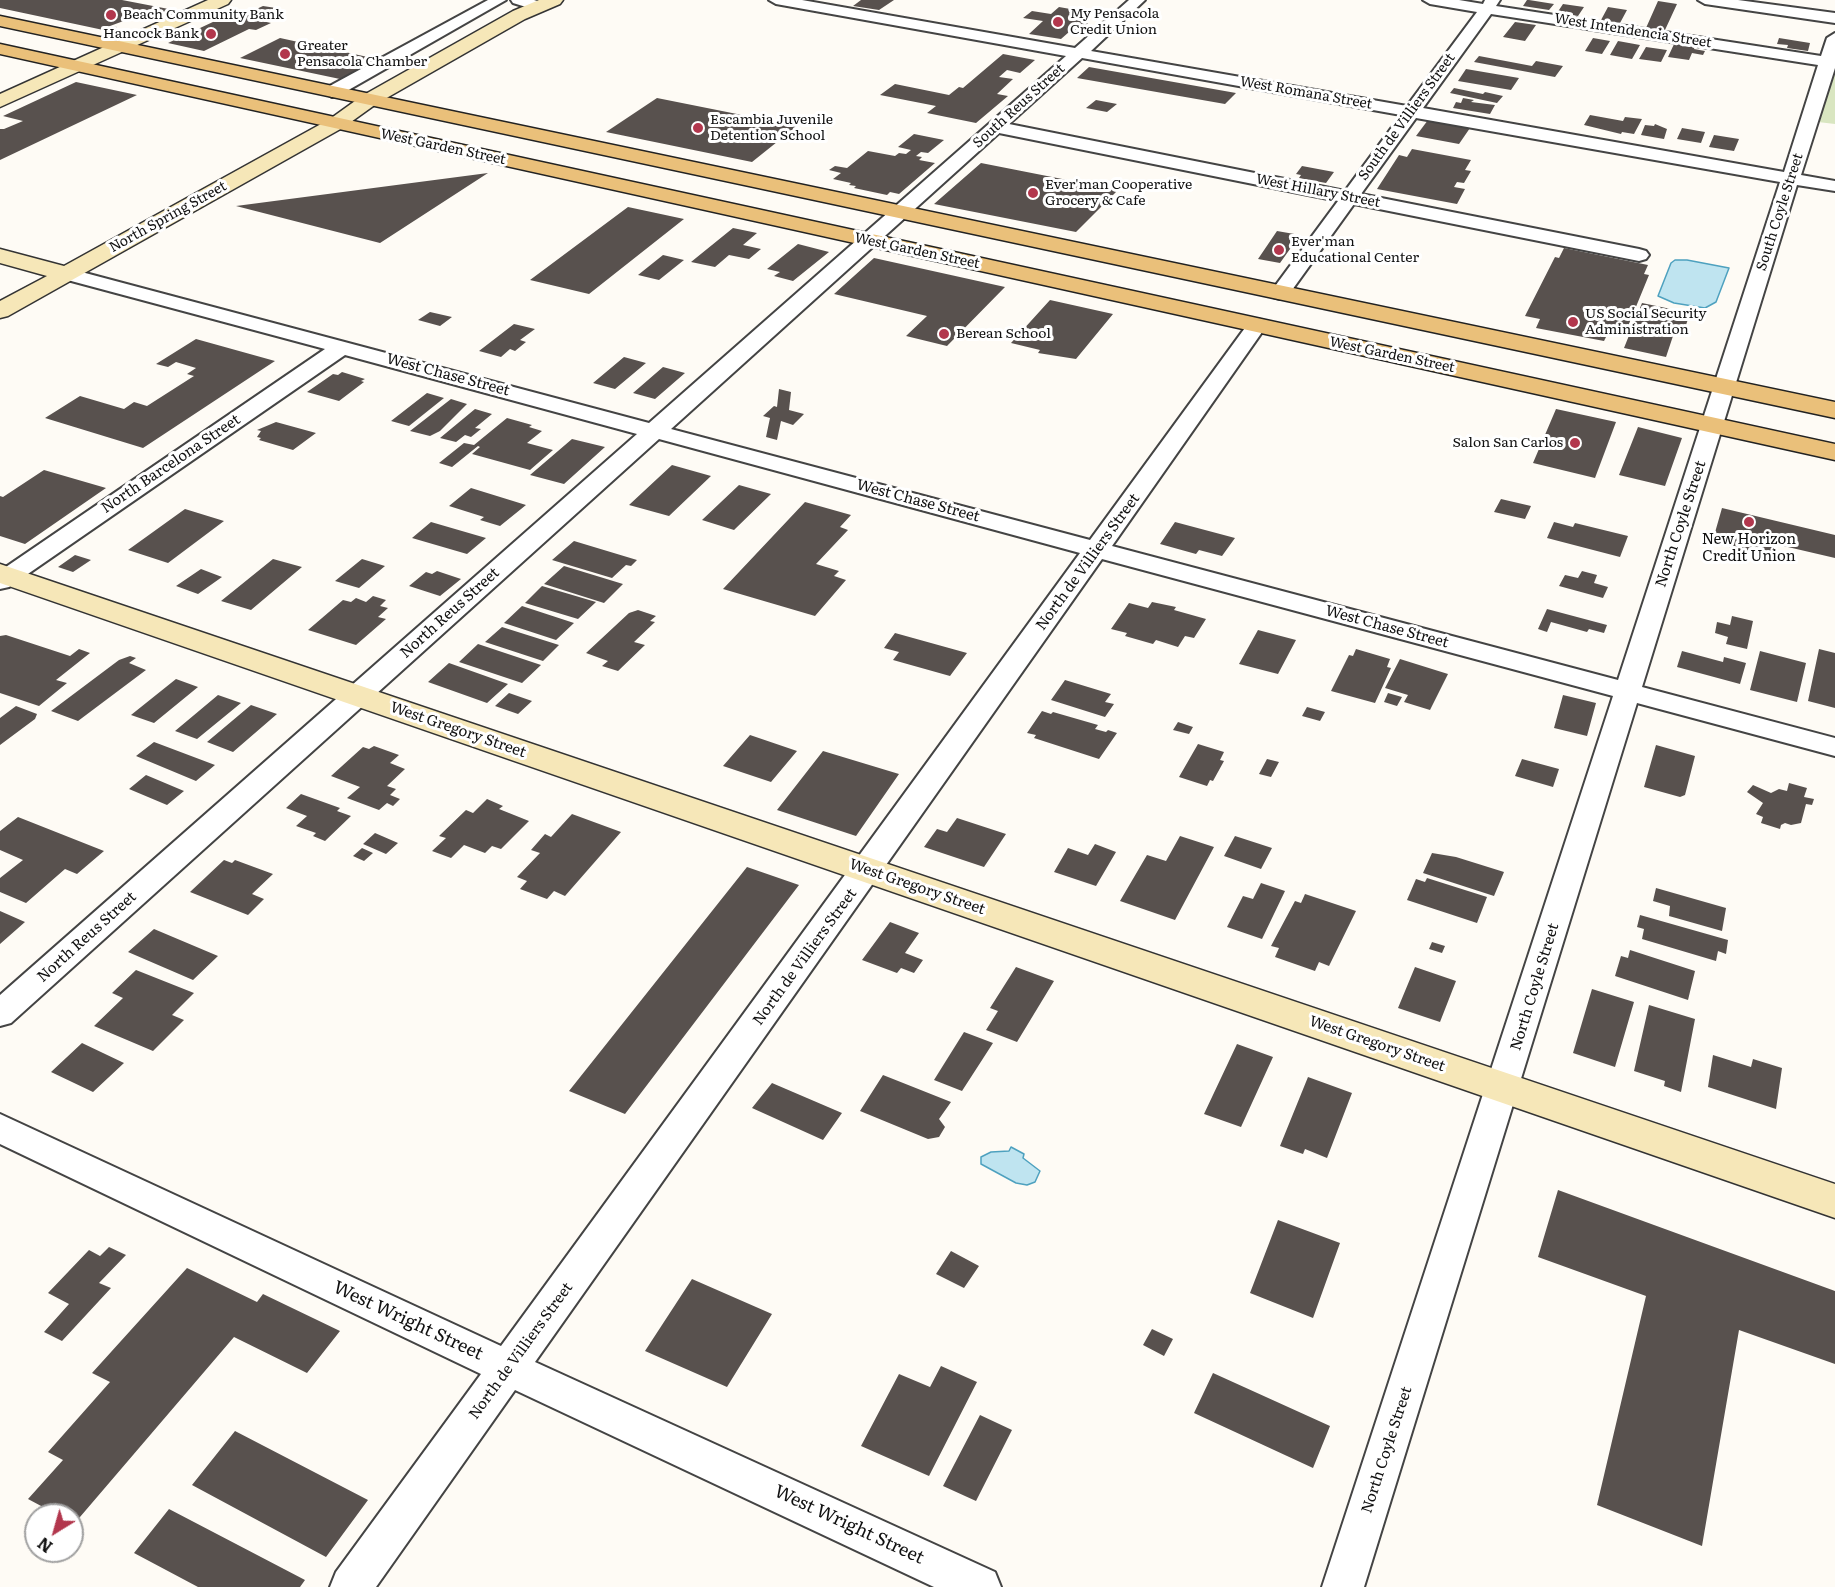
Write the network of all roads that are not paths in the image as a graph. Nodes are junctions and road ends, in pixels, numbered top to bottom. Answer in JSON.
{"nodes":[{"id":1,"x":222,"y":0,"type":"edge"},
{"id":2,"x":500,"y":0,"type":"edge"},
{"id":3,"x":776,"y":0,"type":"edge"},
{"id":4,"x":1138,"y":0,"type":"edge"},
{"id":5,"x":1430,"y":0,"type":"edge"},
{"id":6,"x":1705,"y":0,"type":"edge"},
{"id":7,"x":534,"y":2,"type":"edge"},
{"id":8,"x":1489,"y":4,"type":"edge"},
{"id":9,"x":1835,"y":18,"type":"edge"},
{"id":10,"x":0,"y":21,"type":"edge"},
{"id":11,"x":1835,"y":38,"type":"edge"},
{"id":12,"x":118,"y":46,"type":"junction"},
{"id":13,"x":0,"y":49,"type":"edge"},
{"id":14,"x":407,"y":51,"type":"junction"},
{"id":15,"x":1079,"y":53,"type":"junction"},
{"id":16,"x":442,"y":58,"type":"junction"},
{"id":17,"x":1831,"y":62,"type":"edge"},
{"id":18,"x":76,"y":66,"type":"junction"},
{"id":19,"x":332,"y":92,"type":"junction"},
{"id":20,"x":369,"y":99,"type":"junction"},
{"id":21,"x":0,"y":101,"type":"edge"},
{"id":22,"x":1412,"y":112,"type":"junction"},
{"id":23,"x":337,"y":123,"type":"junction"},
{"id":24,"x":996,"y":127,"type":"junction"},
{"id":25,"x":1791,"y":178,"type":"junction"},
{"id":26,"x":1835,"y":186,"type":"edge"},
{"id":27,"x":1349,"y":198,"type":"junction"},
{"id":28,"x":900,"y":212,"type":"junction"},
{"id":29,"x":869,"y":240,"type":"junction"},
{"id":30,"x":1639,"y":255,"type":"dead end"},
{"id":31,"x":0,"y":256,"type":"edge"},
{"id":32,"x":67,"y":274,"type":"junction"},
{"id":33,"x":1247,"y":286,"type":"junction"},
{"id":34,"x":1280,"y":293,"type":"junction"},
{"id":35,"x":0,"y":311,"type":"edge"},
{"id":36,"x":1223,"y":318,"type":"junction"},
{"id":37,"x":1257,"y":325,"type":"junction"},
{"id":38,"x":342,"y":347,"type":"junction"},
{"id":39,"x":1725,"y":387,"type":"junction"},
{"id":40,"x":1835,"y":411,"type":"edge"},
{"id":41,"x":1712,"y":425,"type":"junction"},
{"id":42,"x":656,"y":430,"type":"junction"},
{"id":43,"x":1835,"y":452,"type":"edge"},
{"id":44,"x":1097,"y":549,"type":"junction"},
{"id":45,"x":3,"y":577,"type":"edge"},
{"id":46,"x":1628,"y":691,"type":"junction"},
{"id":47,"x":358,"y":696,"type":"junction"},
{"id":48,"x":1835,"y":747,"type":"edge"},
{"id":49,"x":867,"y":870,"type":"junction"},
{"id":50,"x":0,"y":1014,"type":"edge"},
{"id":51,"x":1503,"y":1087,"type":"junction"},
{"id":52,"x":0,"y":1128,"type":"edge"},
{"id":53,"x":1835,"y":1201,"type":"edge"},
{"id":54,"x":509,"y":1368,"type":"junction"},
{"id":55,"x":351,"y":1587,"type":"edge"},
{"id":56,"x":980,"y":1587,"type":"edge"},
{"id":57,"x":1343,"y":1587,"type":"edge"}],
"edges":[{"from":1,"to":12,"type":"street"},
{"from":2,"to":14,"type":"street"},
{"from":3,"to":15,"type":"street","name":"West Romana Street"},
{"from":4,"to":15,"type":"street","name":"South Reus Street"},
{"from":5,"to":8,"type":"street","name":"West Intendencia Street"},
{"from":6,"to":9,"type":"street"},
{"from":7,"to":16,"type":"street","name":"North Spring Street"},
{"from":8,"to":17,"type":"street","name":"West Intendencia Street"},
{"from":8,"to":22,"type":"street","name":"South de Villiers Street"},
{"from":10,"to":12,"type":"main road","name":"West Garden Street"},
{"from":11,"to":17,"type":"street","name":"South Coyle Street"},
{"from":12,"to":18,"type":"street"},
{"from":12,"to":19,"type":"main road","name":"West Garden Street"},
{"from":13,"to":18,"type":"main road","name":"West Garden Street"},
{"from":14,"to":16,"type":"street"},
{"from":14,"to":19,"type":"street"},
{"from":15,"to":22,"type":"street","name":"West Romana Street"},
{"from":15,"to":24,"type":"street","name":"South Reus Street"},
{"from":16,"to":20,"type":"street","name":"North Spring Street"},
{"from":17,"to":25,"type":"street","name":"South Coyle Street"},
{"from":18,"to":21,"type":"street"},
{"from":18,"to":23,"type":"main road","name":"West Garden Street"},
{"from":19,"to":20,"type":"main road","name":"West Garden Street"},
{"from":20,"to":23,"type":"street","name":"North Spring Street"},
{"from":20,"to":28,"type":"main road","name":"West Garden Street"},
{"from":22,"to":25,"type":"street","name":"West Romana Street"},
{"from":22,"to":27,"type":"street","name":"South de Villiers Street"},
{"from":23,"to":29,"type":"main road","name":"West Garden Street"},
{"from":23,"to":32,"type":"street","name":"North Spring Street"},
{"from":24,"to":27,"type":"street","name":"West Hillary Street"},
{"from":24,"to":28,"type":"street","name":"South Reus Street"},
{"from":25,"to":26,"type":"street","name":"West Romana Street"},
{"from":25,"to":39,"type":"street","name":"South Coyle Street"},
{"from":27,"to":30,"type":"street","name":"West Hillary Street"},
{"from":27,"to":34,"type":"street","name":"South de Villiers Street"},
{"from":28,"to":29,"type":"street","name":"North Reus Street"},
{"from":28,"to":33,"type":"main road","name":"West Garden Street"},
{"from":29,"to":36,"type":"main road","name":"West Garden Street"},
{"from":29,"to":42,"type":"street","name":"North Reus Street"},
{"from":31,"to":32,"type":"street","name":"West Chase Street"},
{"from":32,"to":35,"type":"street","name":"North Spring Street"},
{"from":32,"to":38,"type":"street","name":"West Chase Street"},
{"from":33,"to":34,"type":"main road","name":"West Garden Street"},
{"from":33,"to":36,"type":"main road"},
{"from":34,"to":37,"type":"main road"},
{"from":34,"to":39,"type":"main road","name":"West Garden Street"},
{"from":36,"to":37,"type":"main road","name":"West Garden Street"},
{"from":37,"to":41,"type":"main road","name":"West Garden Street"},
{"from":37,"to":44,"type":"street","name":"North de Villiers Street"},
{"from":38,"to":42,"type":"street","name":"West Chase Street"},
{"from":38,"to":45,"type":"street","name":"North Barcelona Street"},
{"from":39,"to":40,"type":"main road","name":"West Garden Street"},
{"from":39,"to":41,"type":"street","name":"North Coyle Street"},
{"from":41,"to":43,"type":"main road","name":"West Garden Street"},
{"from":41,"to":46,"type":"street","name":"North Coyle Street"},
{"from":42,"to":44,"type":"street","name":"West Chase Street"},
{"from":42,"to":47,"type":"street","name":"North Reus Street"},
{"from":44,"to":46,"type":"street","name":"West Chase Street"},
{"from":44,"to":49,"type":"street","name":"North de Villiers Street"},
{"from":45,"to":47,"type":"street","name":"West Gregory Street"},
{"from":46,"to":48,"type":"street","name":"West Chase Street"},
{"from":46,"to":51,"type":"street","name":"North Coyle Street"},
{"from":47,"to":49,"type":"street","name":"West Gregory Street"},
{"from":47,"to":50,"type":"street","name":"North Reus Street"},
{"from":49,"to":51,"type":"street","name":"West Gregory Street"},
{"from":49,"to":54,"type":"street","name":"North de Villiers Street"},
{"from":51,"to":53,"type":"street","name":"West Gregory Street"},
{"from":51,"to":57,"type":"street","name":"North Coyle Street"},
{"from":52,"to":54,"type":"street","name":"West Wright Street"},
{"from":54,"to":55,"type":"street","name":"North de Villiers Street"},
{"from":54,"to":56,"type":"street","name":"West Wright Street"}]}
